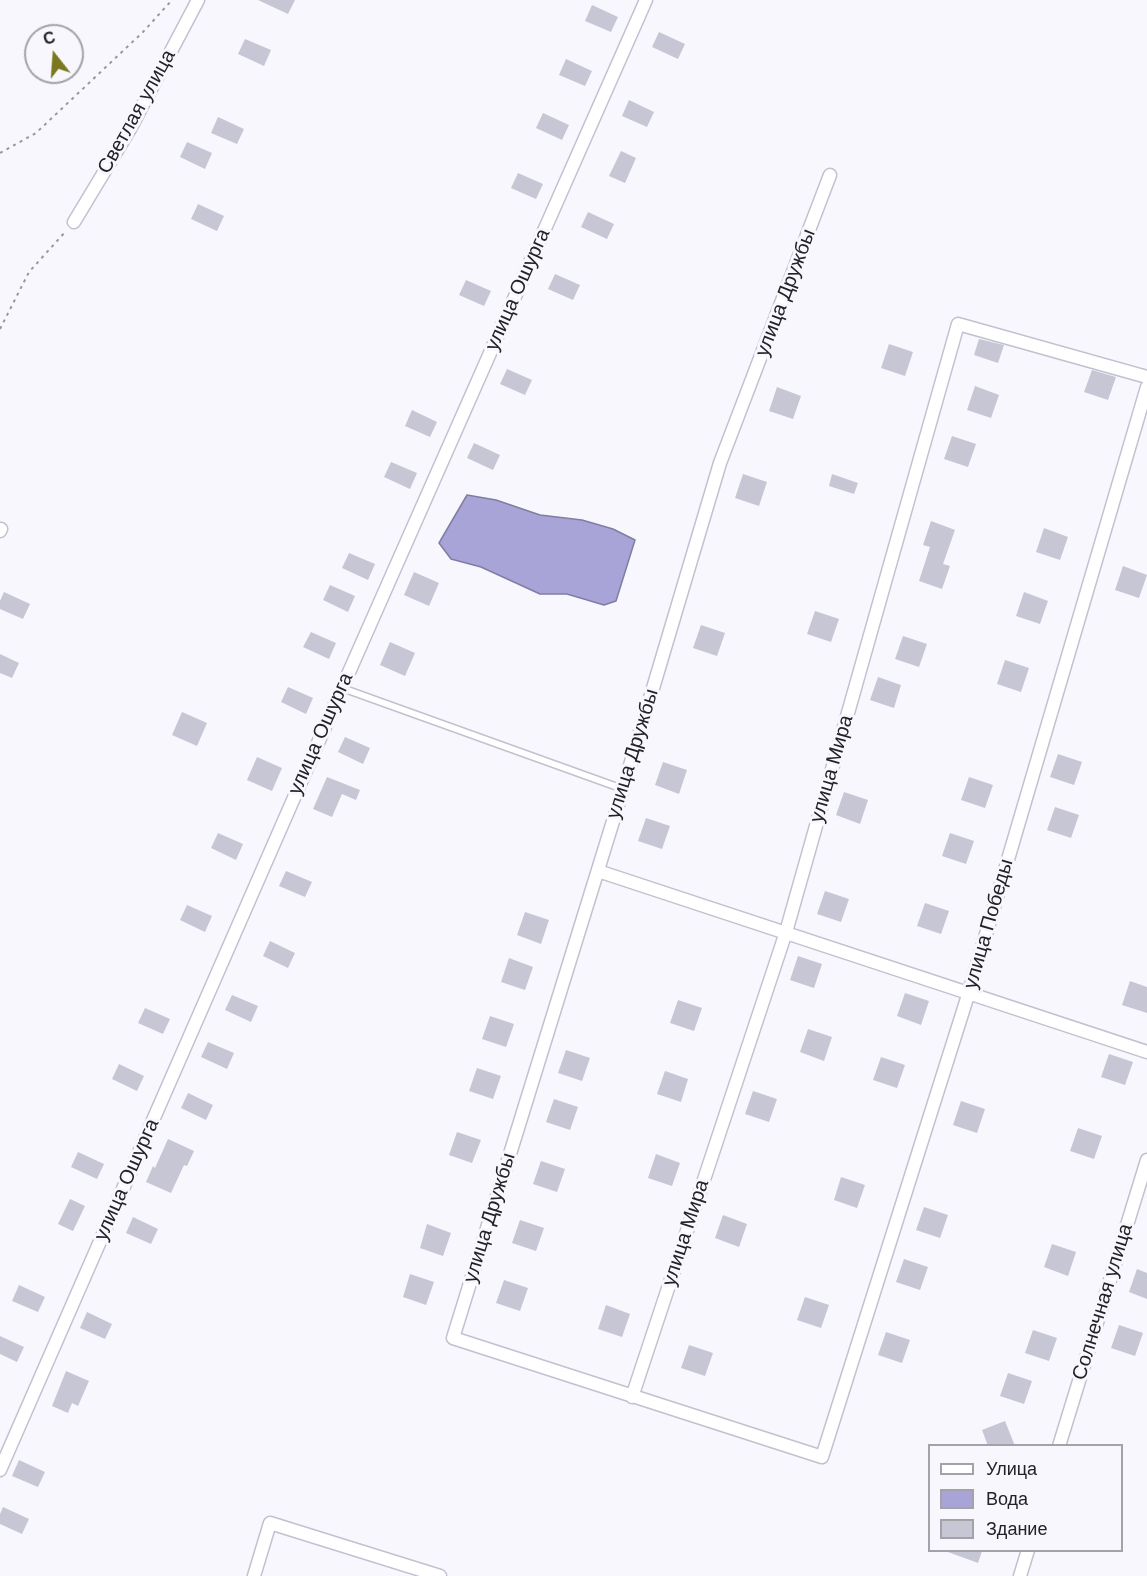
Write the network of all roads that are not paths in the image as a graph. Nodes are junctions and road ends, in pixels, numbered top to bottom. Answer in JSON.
{"nodes":[{"id":1,"x":198,"y":0,"type":"edge"},
{"id":2,"x":646,"y":0,"type":"edge"},
{"id":3,"x":831,"y":176,"type":"dead end"},
{"id":4,"x":74,"y":222,"type":"road end"},
{"id":5,"x":1147,"y":377,"type":"edge"},
{"id":6,"x":1147,"y":387,"type":"edge"},
{"id":7,"x":342,"y":688,"type":"junction"},
{"id":8,"x":623,"y":789,"type":"junction"},
{"id":9,"x":598,"y":871,"type":"junction"},
{"id":10,"x":786,"y":932,"type":"junction"},
{"id":11,"x":969,"y":992,"type":"junction"},
{"id":12,"x":1147,"y":1052,"type":"edge"},
{"id":13,"x":1147,"y":1160,"type":"edge"},
{"id":14,"x":632,"y":1397,"type":"junction"},
{"id":15,"x":1060,"y":1444,"type":"edge"},
{"id":16,"x":0,"y":1470,"type":"edge"},
{"id":17,"x":1028,"y":1552,"type":"edge"},
{"id":18,"x":433,"y":1575,"type":"edge"},
{"id":19,"x":254,"y":1576,"type":"edge"},
{"id":20,"x":1020,"y":1576,"type":"edge"}],
"edges":[{"from":1,"to":4,"type":"street","name":"Светлая улица"},
{"from":2,"to":7,"type":"street","name":"улица Ошурга"},
{"from":3,"to":8,"type":"street","name":"улица Дружбы"},
{"from":5,"to":10,"type":"street","name":"улица Мира"},
{"from":6,"to":11,"type":"street","name":"улица Победы"},
{"from":7,"to":8,"type":"lane"},
{"from":7,"to":16,"type":"street","name":"улица Ошурга"},
{"from":8,"to":9,"type":"street","name":"улица Дружбы"},
{"from":9,"to":10,"type":"street"},
{"from":9,"to":14,"type":"street","name":"улица Дружбы"},
{"from":10,"to":11,"type":"street"},
{"from":10,"to":14,"type":"street","name":"улица Мира"},
{"from":11,"to":12,"type":"street"},
{"from":11,"to":14,"type":"street","name":"улица Победы"},
{"from":13,"to":15,"type":"street","name":"Солнечная улица"},
{"from":17,"to":20,"type":"street"},
{"from":18,"to":19,"type":"street"}]}
